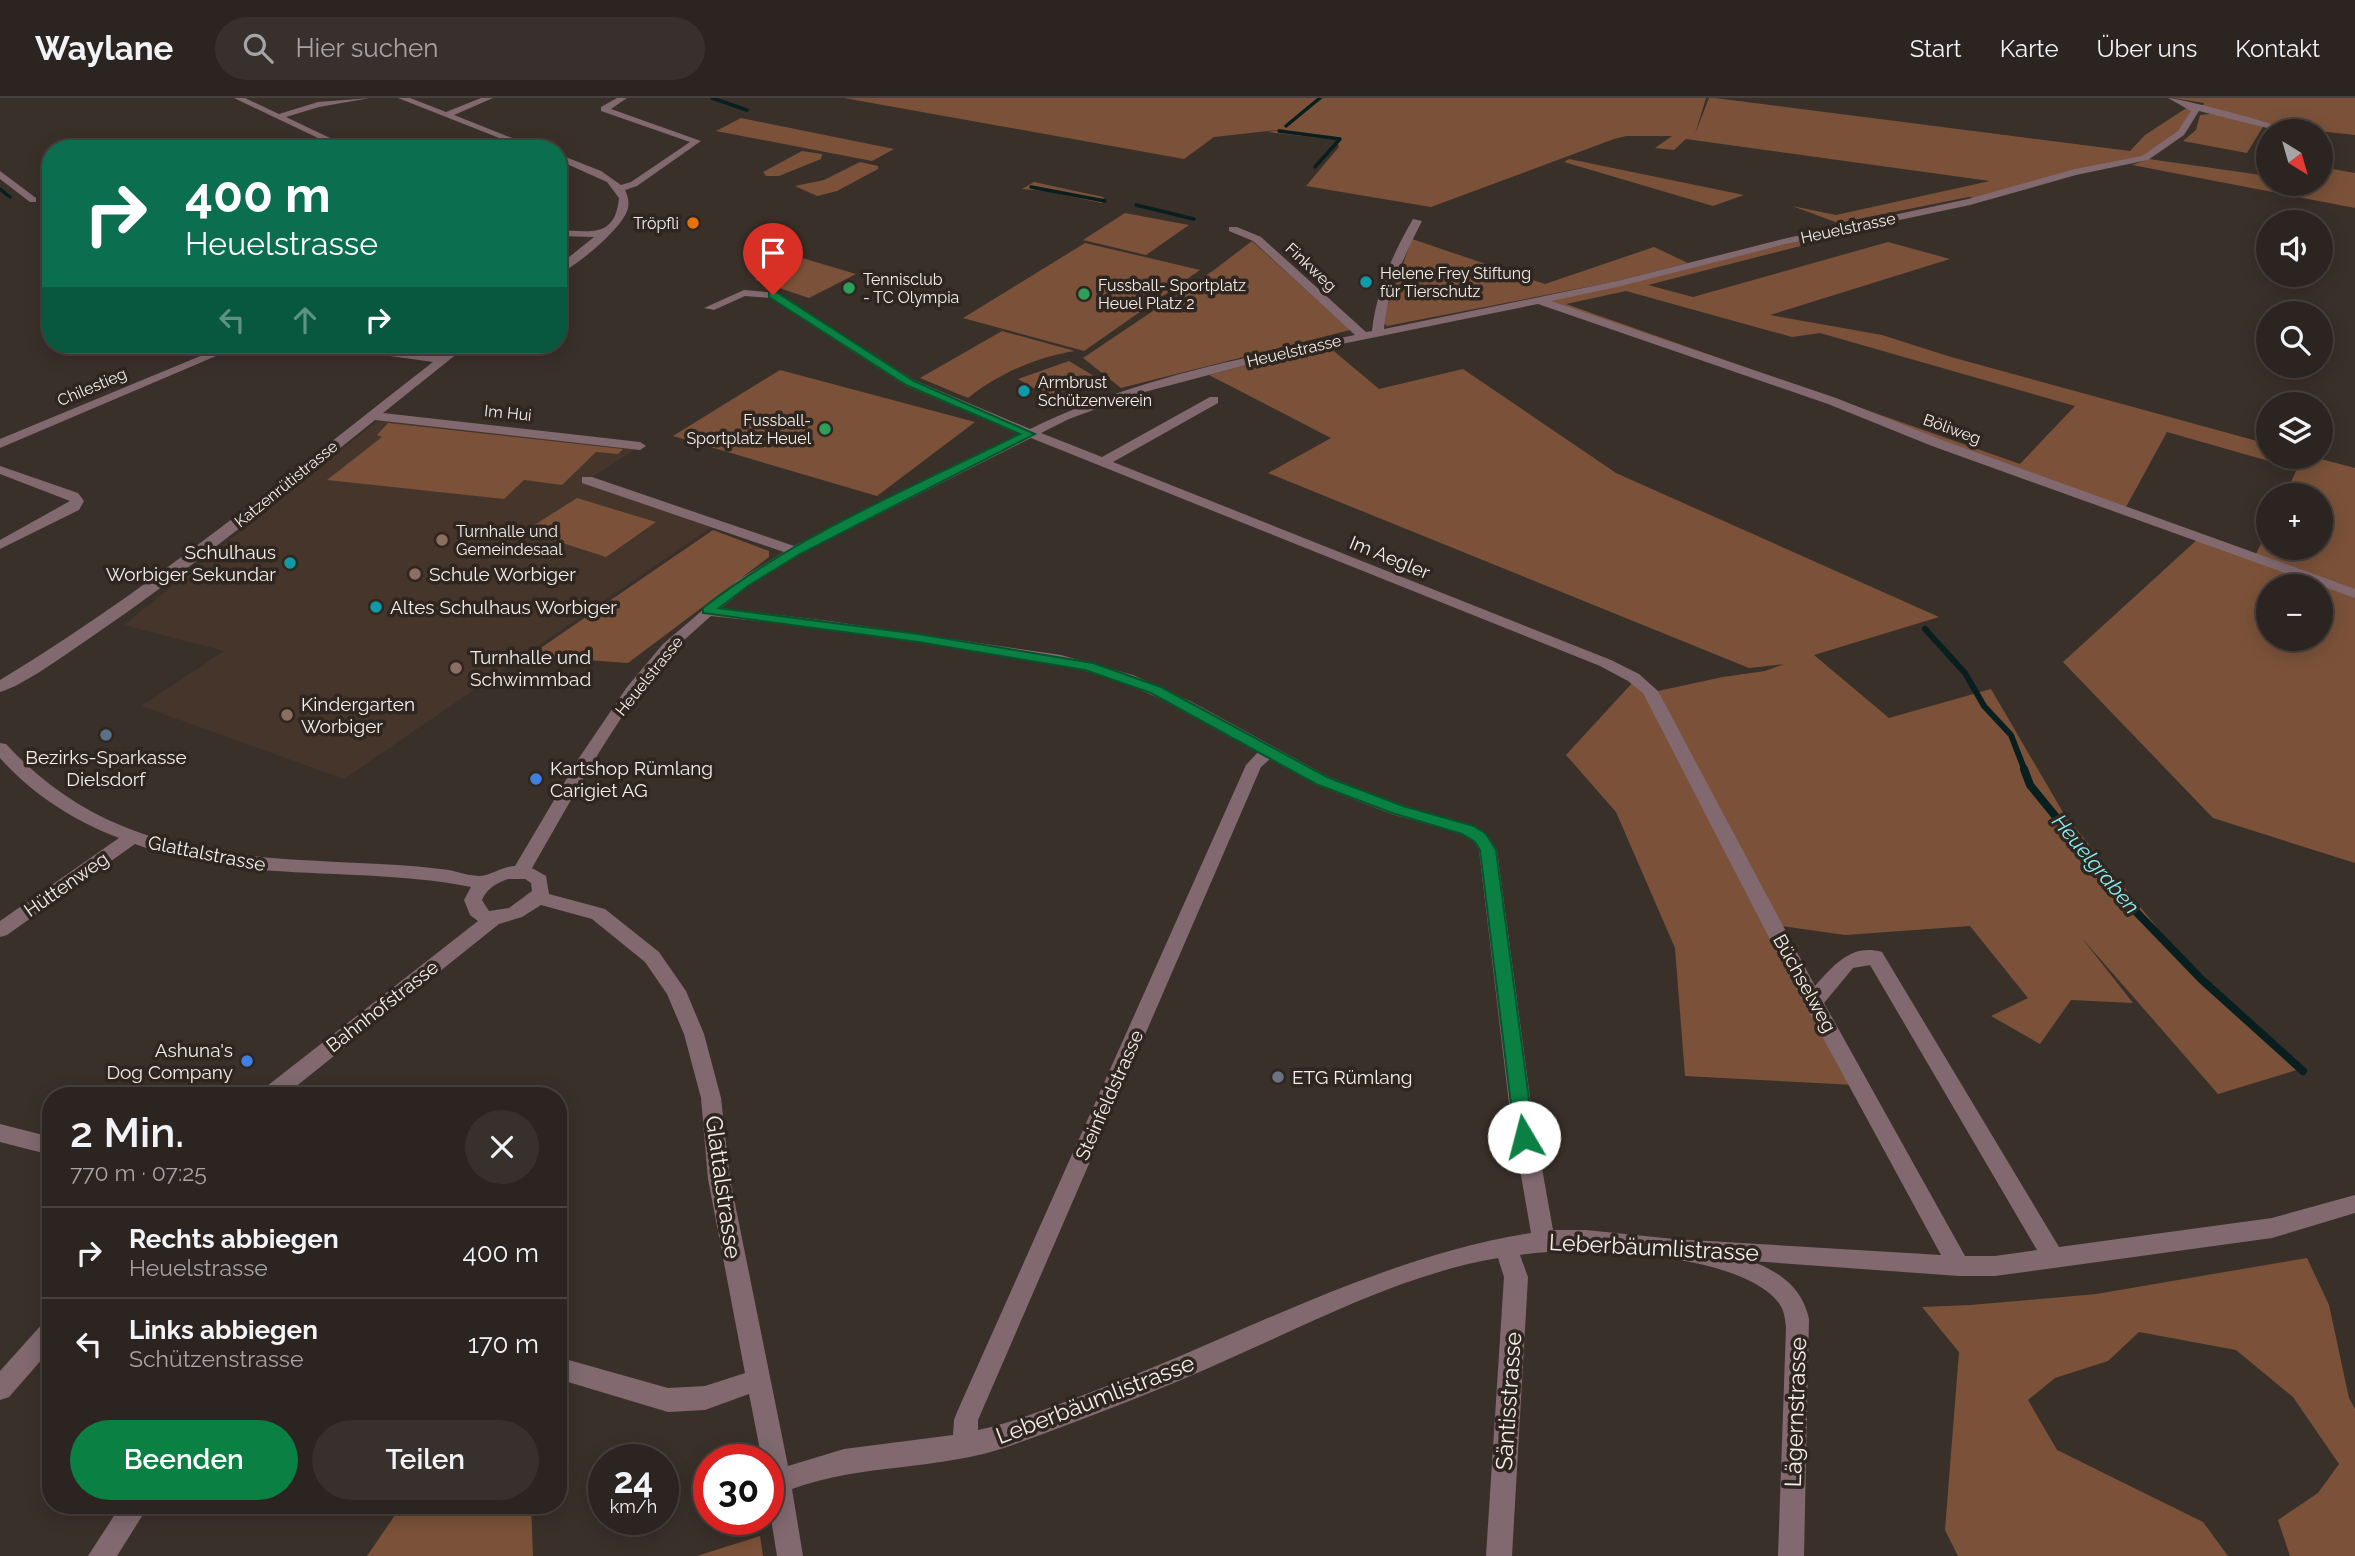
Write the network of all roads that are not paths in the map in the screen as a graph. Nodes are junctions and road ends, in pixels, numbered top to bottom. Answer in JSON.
{"nodes":[{"id":1,"x":238,"y":98,"type":"edge"},
{"id":2,"x":366,"y":98,"type":"edge"},
{"id":3,"x":402,"y":98,"type":"edge"},
{"id":4,"x":489,"y":98,"type":"edge"},
{"id":5,"x":622,"y":98,"type":"edge"},
{"id":6,"x":2172,"y":98,"type":"edge"},
{"id":7,"x":2192,"y":107,"type":"junction"},
{"id":8,"x":446,"y":115,"type":"junction"},
{"id":9,"x":277,"y":117,"type":"junction"},
{"id":10,"x":2256,"y":122,"type":"edge"},
{"id":11,"x":329,"y":140,"type":"edge"},
{"id":12,"x":511,"y":140,"type":"edge"},
{"id":13,"x":567,"y":160,"type":"edge"},
{"id":14,"x":0,"y":174,"type":"edge"},
{"id":15,"x":620,"y":188,"type":"junction"},
{"id":16,"x":33,"y":200,"type":"dead end"},
{"id":17,"x":1418,"y":221,"type":"dead end"},
{"id":18,"x":1233,"y":229,"type":"dead end"},
{"id":19,"x":567,"y":233,"type":"edge"},
{"id":20,"x":605,"y":234,"type":"junction"},
{"id":21,"x":567,"y":264,"type":"edge"},
{"id":22,"x":1536,"y":299,"type":"junction"},
{"id":23,"x":710,"y":309,"type":"dead end"},
{"id":24,"x":1378,"y":332,"type":"junction"},
{"id":25,"x":1362,"y":335,"type":"junction"},
{"id":26,"x":215,"y":354,"type":"edge"},
{"id":27,"x":399,"y":354,"type":"edge"},
{"id":28,"x":451,"y":354,"type":"edge"},
{"id":29,"x":443,"y":360,"type":"junction"},
{"id":30,"x":1214,"y":400,"type":"dead end"},
{"id":31,"x":372,"y":416,"type":"junction"},
{"id":32,"x":1030,"y":434,"type":"junction"},
{"id":33,"x":0,"y":444,"type":"edge"},
{"id":34,"x":640,"y":446,"type":"dead end"},
{"id":35,"x":1102,"y":463,"type":"junction"},
{"id":36,"x":0,"y":470,"type":"edge"},
{"id":37,"x":587,"y":480,"type":"dead end"},
{"id":38,"x":0,"y":545,"type":"edge"},
{"id":39,"x":795,"y":551,"type":"junction"},
{"id":40,"x":2355,"y":594,"type":"edge"},
{"id":41,"x":708,"y":611,"type":"junction"},
{"id":42,"x":0,"y":687,"type":"edge"},
{"id":43,"x":1654,"y":699,"type":"joint"},
{"id":44,"x":0,"y":748,"type":"edge"},
{"id":45,"x":1268,"y":751,"type":"junction"},
{"id":46,"x":132,"y":838,"type":"junction"},
{"id":47,"x":521,"y":872,"type":"junction"},
{"id":48,"x":484,"y":884,"type":"junction"},
{"id":49,"x":538,"y":898,"type":"junction"},
{"id":50,"x":494,"y":918,"type":"junction"},
{"id":51,"x":0,"y":930,"type":"edge"},
{"id":52,"x":1815,"y":1000,"type":"junction"},
{"id":53,"x":281,"y":1087,"type":"edge"},
{"id":54,"x":0,"y":1133,"type":"edge"},
{"id":55,"x":42,"y":1144,"type":"edge"},
{"id":56,"x":2355,"y":1205,"type":"edge"},
{"id":57,"x":1544,"y":1241,"type":"junction"},
{"id":58,"x":1506,"y":1248,"type":"junction"},
{"id":59,"x":1688,"y":1251,"type":"junction"},
{"id":60,"x":2054,"y":1259,"type":"junction"},
{"id":61,"x":1959,"y":1266,"type":"junction"},
{"id":62,"x":42,"y":1341,"type":"edge"},
{"id":63,"x":567,"y":1371,"type":"edge"},
{"id":64,"x":758,"y":1380,"type":"junction"},
{"id":65,"x":0,"y":1389,"type":"edge"},
{"id":66,"x":772,"y":1444,"type":"edge"},
{"id":67,"x":965,"y":1445,"type":"junction"},
{"id":68,"x":784,"y":1480,"type":"edge"},
{"id":69,"x":130,"y":1514,"type":"edge"},
{"id":70,"x":784,"y":1519,"type":"edge"},
{"id":71,"x":101,"y":1556,"type":"edge"},
{"id":72,"x":790,"y":1556,"type":"edge"},
{"id":73,"x":1499,"y":1556,"type":"edge"},
{"id":74,"x":1791,"y":1556,"type":"edge"}],
"edges":[{"from":1,"to":9,"type":"street"},
{"from":2,"to":9,"type":"street"},
{"from":3,"to":8,"type":"street"},
{"from":4,"to":8,"type":"street"},
{"from":5,"to":15,"type":"street"},
{"from":6,"to":7,"type":"street"},
{"from":7,"to":10,"type":"street"},
{"from":7,"to":22,"type":"street","name":"Heuelstrasse"},
{"from":8,"to":12,"type":"street"},
{"from":9,"to":11,"type":"street"},
{"from":13,"to":15,"type":"street"},
{"from":14,"to":16,"type":"street"},
{"from":15,"to":20,"type":"street"},
{"from":17,"to":24,"type":"street"},
{"from":18,"to":25,"type":"street","name":"Finkweg"},
{"from":19,"to":20,"type":"street"},
{"from":20,"to":21,"type":"street"},
{"from":22,"to":24,"type":"street","name":"Heuelstrasse"},
{"from":22,"to":40,"type":"street","name":"Böliweg"},
{"from":23,"to":32,"type":"street","name":"Im Aegler"},
{"from":24,"to":25,"type":"street","name":"Heuelstrasse"},
{"from":25,"to":32,"type":"street","name":"Heuelstrasse"},
{"from":26,"to":33,"type":"street","name":"Chilestieg"},
{"from":27,"to":29,"type":"street"},
{"from":28,"to":29,"type":"street","name":"Katzenrütistrasse"},
{"from":29,"to":31,"type":"street","name":"Katzenrütistrasse"},
{"from":30,"to":35,"type":"street"},
{"from":31,"to":34,"type":"street","name":"Im Hui"},
{"from":31,"to":42,"type":"street","name":"Katzenrütistrasse"},
{"from":32,"to":35,"type":"street","name":"Im Aegler"},
{"from":32,"to":39,"type":"street","name":"Heuelstrasse"},
{"from":35,"to":43,"type":"street","name":"Im Aegler"},
{"from":36,"to":38,"type":"street"},
{"from":37,"to":39,"type":"street"},
{"from":39,"to":41,"type":"street","name":"Heuelstrasse"},
{"from":41,"to":45,"type":"street"},
{"from":41,"to":47,"type":"street","name":"Heuelstrasse"},
{"from":43,"to":52,"type":"street","name":"Büchselweg"},
{"from":44,"to":46,"type":"street","name":"Glattalstrasse"},
{"from":45,"to":57,"type":"street"},
{"from":45,"to":67,"type":"street","name":"Steinfeldstrasse"},
{"from":46,"to":48,"type":"street","name":"Glattalstrasse"},
{"from":46,"to":51,"type":"street","name":"Hüttenweg"},
{"from":47,"to":48,"type":"street"},
{"from":47,"to":49,"type":"street"},
{"from":48,"to":50,"type":"street"},
{"from":49,"to":50,"type":"street"},
{"from":49,"to":64,"type":"street","name":"Glattalstrasse"},
{"from":50,"to":53,"type":"street","name":"Bahnhofstrasse"},
{"from":52,"to":60,"type":"street"},
{"from":52,"to":61,"type":"street","name":"Büchselweg"},
{"from":54,"to":55,"type":"street"},
{"from":56,"to":60,"type":"street","name":"Leberbäumlistrasse"},
{"from":57,"to":58,"type":"street","name":"Leberbäumlistrasse"},
{"from":57,"to":59,"type":"street","name":"Leberbäumlistrasse"},
{"from":58,"to":67,"type":"street","name":"Leberbäumlistrasse"},
{"from":58,"to":73,"type":"street","name":"Säntisstrasse"},
{"from":59,"to":61,"type":"street","name":"Leberbäumlistrasse"},
{"from":59,"to":74,"type":"street","name":"Lägernstrasse"},
{"from":60,"to":61,"type":"street","name":"Leberbäumlistrasse"},
{"from":62,"to":65,"type":"street"},
{"from":63,"to":64,"type":"street"},
{"from":64,"to":66,"type":"street","name":"Glattalstrasse"},
{"from":67,"to":68,"type":"street","name":"Leberbäumlistrasse"},
{"from":69,"to":71,"type":"street"},
{"from":70,"to":72,"type":"street","name":"Glattalstrasse"}]}
